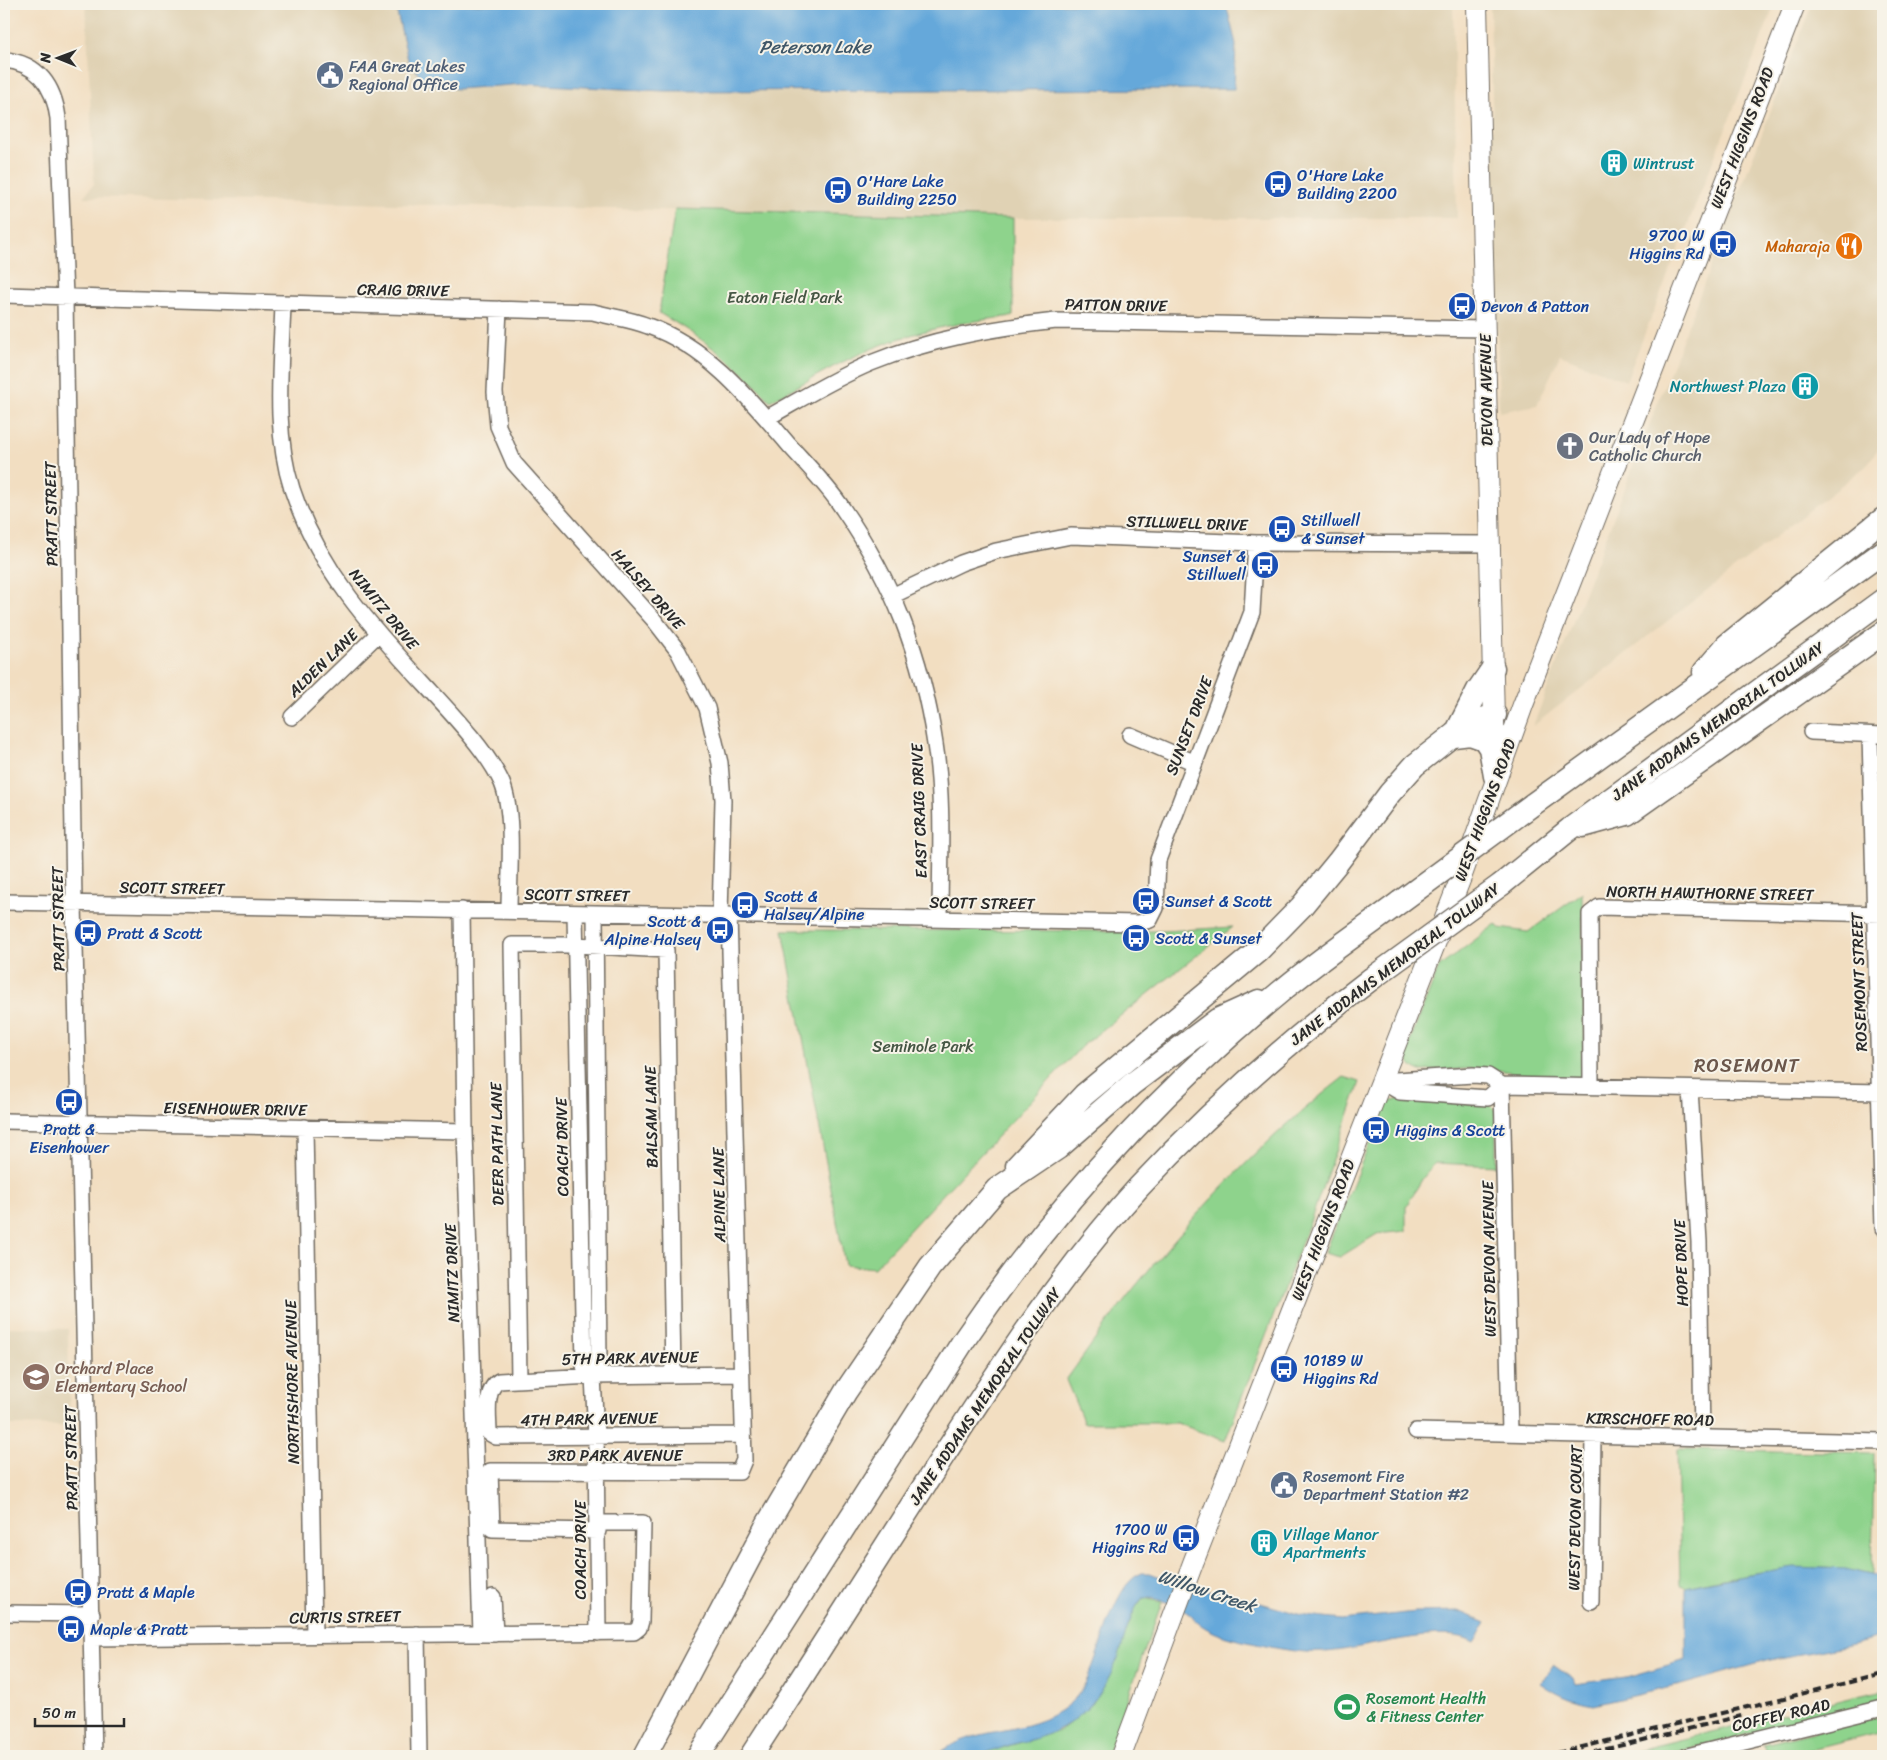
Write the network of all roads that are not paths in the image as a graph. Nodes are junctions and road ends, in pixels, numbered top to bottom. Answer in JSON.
{"nodes":[{"id":1,"x":1477,"y":4,"type":"edge"},
{"id":2,"x":1795,"y":4,"type":"edge"},
{"id":3,"x":4,"y":60,"type":"edge"},
{"id":4,"x":4,"y":295,"type":"edge"},
{"id":5,"x":65,"y":297,"type":"junction"},
{"id":6,"x":283,"y":304,"type":"junction"},
{"id":7,"x":499,"y":310,"type":"junction"},
{"id":8,"x":1484,"y":329,"type":"junction"},
{"id":9,"x":766,"y":418,"type":"junction"},
{"id":10,"x":1883,"y":519,"type":"edge"},
{"id":11,"x":1256,"y":543,"type":"junction"},
{"id":12,"x":1489,"y":544,"type":"junction"},
{"id":13,"x":1883,"y":552,"type":"edge"},
{"id":14,"x":894,"y":595,"type":"junction"},
{"id":15,"x":1883,"y":600,"type":"edge"},
{"id":16,"x":1883,"y":633,"type":"edge"},
{"id":17,"x":378,"y":634,"type":"junction"},
{"id":18,"x":1493,"y":668,"type":"junction"},
{"id":19,"x":1684,"y":697,"type":"junction"},
{"id":20,"x":1521,"y":710,"type":"junction"},
{"id":21,"x":1495,"y":715,"type":"junction"},
{"id":22,"x":292,"y":717,"type":"dead end"},
{"id":23,"x":1811,"y":732,"type":"dead end"},
{"id":24,"x":1130,"y":735,"type":"dead end"},
{"id":25,"x":1877,"y":735,"type":"edge"},
{"id":26,"x":1454,"y":736,"type":"junction"},
{"id":27,"x":1193,"y":762,"type":"junction"},
{"id":28,"x":1496,"y":776,"type":"junction"},
{"id":29,"x":1570,"y":829,"type":"junction"},
{"id":30,"x":4,"y":902,"type":"edge"},
{"id":31,"x":74,"y":903,"type":"junction"},
{"id":32,"x":462,"y":910,"type":"junction"},
{"id":33,"x":509,"y":911,"type":"junction"},
{"id":34,"x":575,"y":913,"type":"junction"},
{"id":35,"x":595,"y":913,"type":"junction"},
{"id":36,"x":1879,"y":914,"type":"edge"},
{"id":37,"x":725,"y":915,"type":"junction"},
{"id":38,"x":940,"y":919,"type":"junction"},
{"id":39,"x":1150,"y":920,"type":"joint"},
{"id":40,"x":575,"y":945,"type":"junction"},
{"id":41,"x":595,"y":946,"type":"junction"},
{"id":42,"x":1281,"y":992,"type":"junction"},
{"id":43,"x":1381,"y":1081,"type":"junction"},
{"id":44,"x":1502,"y":1085,"type":"junction"},
{"id":45,"x":1591,"y":1086,"type":"junction"},
{"id":46,"x":1690,"y":1089,"type":"junction"},
{"id":47,"x":1881,"y":1092,"type":"edge"},
{"id":48,"x":4,"y":1121,"type":"edge"},
{"id":49,"x":80,"y":1123,"type":"junction"},
{"id":50,"x":305,"y":1128,"type":"junction"},
{"id":51,"x":465,"y":1131,"type":"junction"},
{"id":52,"x":997,"y":1189,"type":"junction"},
{"id":53,"x":1883,"y":1228,"type":"edge"},
{"id":54,"x":673,"y":1374,"type":"junction"},
{"id":55,"x":741,"y":1374,"type":"junction"},
{"id":56,"x":593,"y":1376,"type":"junction"},
{"id":57,"x":519,"y":1379,"type":"junction"},
{"id":58,"x":1416,"y":1431,"type":"dead end"},
{"id":59,"x":1510,"y":1433,"type":"junction"},
{"id":60,"x":742,"y":1435,"type":"junction"},
{"id":61,"x":1593,"y":1435,"type":"junction"},
{"id":62,"x":596,"y":1436,"type":"junction"},
{"id":63,"x":1702,"y":1437,"type":"junction"},
{"id":64,"x":1883,"y":1442,"type":"edge"},
{"id":65,"x":597,"y":1472,"type":"junction"},
{"id":66,"x":739,"y":1472,"type":"joint"},
{"id":67,"x":598,"y":1527,"type":"junction"},
{"id":68,"x":493,"y":1597,"type":"dead end"},
{"id":69,"x":1591,"y":1602,"type":"dead end"},
{"id":70,"x":4,"y":1613,"type":"edge"},
{"id":71,"x":92,"y":1614,"type":"junction"},
{"id":72,"x":598,"y":1633,"type":"junction"},
{"id":73,"x":417,"y":1634,"type":"junction"},
{"id":74,"x":488,"y":1634,"type":"junction"},
{"id":75,"x":314,"y":1635,"type":"junction"},
{"id":76,"x":92,"y":1638,"type":"junction"},
{"id":77,"x":1883,"y":1708,"type":"edge"},
{"id":78,"x":94,"y":1756,"type":"edge"},
{"id":79,"x":419,"y":1756,"type":"edge"},
{"id":80,"x":645,"y":1756,"type":"edge"},
{"id":81,"x":698,"y":1756,"type":"edge"},
{"id":82,"x":751,"y":1756,"type":"edge"},
{"id":83,"x":1121,"y":1756,"type":"edge"},
{"id":84,"x":1687,"y":1756,"type":"edge"}],
"edges":[{"from":1,"to":8,"type":"main road","name":"DEVON AVENUE"},
{"from":2,"to":20,"type":"main road","name":"WEST HIGGINS ROAD"},
{"from":3,"to":5,"type":"street","name":"PRATT STREET"},
{"from":4,"to":5,"type":"street","name":"CRAIG DRIVE"},
{"from":5,"to":6,"type":"street","name":"CRAIG DRIVE"},
{"from":5,"to":31,"type":"street","name":"PRATT STREET"},
{"from":6,"to":7,"type":"street","name":"CRAIG DRIVE"},
{"from":6,"to":17,"type":"street","name":"NIMITZ DRIVE"},
{"from":7,"to":9,"type":"street","name":"CRAIG DRIVE"},
{"from":7,"to":37,"type":"street","name":"HALSEY DRIVE"},
{"from":8,"to":9,"type":"street","name":"PATTON DRIVE"},
{"from":8,"to":12,"type":"main road","name":"DEVON AVENUE"},
{"from":9,"to":14,"type":"street","name":"EAST CRAIG DRIVE"},
{"from":10,"to":19,"type":"highway"},
{"from":11,"to":12,"type":"street","name":"STILLWELL DRIVE"},
{"from":11,"to":14,"type":"street","name":"STILLWELL DRIVE"},
{"from":11,"to":27,"type":"street","name":"SUNSET DRIVE"},
{"from":12,"to":18,"type":"main road","name":"DEVON AVENUE"},
{"from":13,"to":19,"type":"highway"},
{"from":14,"to":38,"type":"street","name":"EAST CRAIG DRIVE"},
{"from":15,"to":29,"type":"highway","name":"JANE ADDAMS MEMORIAL TOLLWAY"},
{"from":16,"to":29,"type":"highway"},
{"from":17,"to":22,"type":"street","name":"ALDEN LANE"},
{"from":17,"to":33,"type":"street","name":"NIMITZ DRIVE"},
{"from":18,"to":21,"type":"main road","name":"DEVON AVENUE"},
{"from":18,"to":26,"type":"highway"},
{"from":19,"to":42,"type":"highway","bridge":true},
{"from":20,"to":21,"type":"main road"},
{"from":20,"to":28,"type":"main road","name":"WEST HIGGINS ROAD"},
{"from":21,"to":26,"type":"highway"},
{"from":21,"to":28,"type":"main road","name":"DEVON AVENUE"},
{"from":23,"to":25,"type":"street"},
{"from":24,"to":27,"type":"street"},
{"from":25,"to":36,"type":"street","name":"ROSEMONT STREET"},
{"from":26,"to":28,"type":"highway"},
{"from":26,"to":52,"type":"highway"},
{"from":27,"to":39,"type":"street","name":"SUNSET DRIVE"},
{"from":28,"to":43,"type":"main road","name":"WEST HIGGINS ROAD"},
{"from":29,"to":82,"type":"highway","name":"JANE ADDAMS MEMORIAL TOLLWAY","bridge":true},
{"from":30,"to":31,"type":"street","name":"SCOTT STREET"},
{"from":31,"to":32,"type":"street","name":"SCOTT STREET"},
{"from":31,"to":49,"type":"street","name":"PRATT STREET"},
{"from":32,"to":33,"type":"street","name":"SCOTT STREET"},
{"from":32,"to":51,"type":"street","name":"NIMITZ DRIVE"},
{"from":33,"to":34,"type":"street","name":"SCOTT STREET"},
{"from":34,"to":35,"type":"street","name":"SCOTT STREET"},
{"from":34,"to":40,"type":"street","name":"COACH DRIVE"},
{"from":35,"to":37,"type":"street","name":"SCOTT STREET"},
{"from":35,"to":41,"type":"street","name":"COACH DRIVE"},
{"from":36,"to":45,"type":"street","name":"NORTH HAWTHORNE STREET"},
{"from":36,"to":47,"type":"street","name":"ROSEMONT STREET"},
{"from":37,"to":38,"type":"street","name":"SCOTT STREET"},
{"from":37,"to":55,"type":"street","name":"ALPINE LANE"},
{"from":38,"to":39,"type":"street","name":"SCOTT STREET"},
{"from":40,"to":41,"type":"street","name":"BALSAM LANE"},
{"from":40,"to":56,"type":"street","name":"COACH DRIVE"},
{"from":40,"to":57,"type":"street","name":"DEER PATH LANE"},
{"from":41,"to":54,"type":"street","name":"BALSAM LANE"},
{"from":41,"to":56,"type":"street","name":"COACH DRIVE"},
{"from":42,"to":52,"type":"highway"},
{"from":42,"to":81,"type":"highway"},
{"from":43,"to":44,"type":"street"},
{"from":43,"to":44,"type":"street"},
{"from":43,"to":83,"type":"main road","name":"WEST HIGGINS ROAD"},
{"from":44,"to":45,"type":"street"},
{"from":44,"to":59,"type":"street","name":"WEST DEVON AVENUE"},
{"from":45,"to":46,"type":"street"},
{"from":46,"to":47,"type":"street"},
{"from":46,"to":63,"type":"street","name":"HOPE DRIVE"},
{"from":47,"to":53,"type":"street","name":"ROSEMONT STREET"},
{"from":48,"to":49,"type":"street","name":"EISENHOWER DRIVE"},
{"from":49,"to":50,"type":"street","name":"EISENHOWER DRIVE"},
{"from":49,"to":71,"type":"street","name":"PRATT STREET"},
{"from":50,"to":51,"type":"street","name":"EISENHOWER DRIVE"},
{"from":50,"to":75,"type":"street","name":"NORTHSHORE AVENUE"},
{"from":51,"to":74,"type":"street","name":"NIMITZ DRIVE"},
{"from":52,"to":80,"type":"highway"},
{"from":54,"to":55,"type":"street","name":"5TH PARK AVENUE"},
{"from":54,"to":56,"type":"street","name":"5TH PARK AVENUE"},
{"from":55,"to":60,"type":"street","name":"ALPINE LANE"},
{"from":56,"to":57,"type":"street","name":"5TH PARK AVENUE"},
{"from":56,"to":62,"type":"street","name":"COACH DRIVE"},
{"from":57,"to":62,"type":"street","name":"4TH PARK AVENUE"},
{"from":58,"to":59,"type":"street","name":"KIRSCHOFF ROAD"},
{"from":59,"to":61,"type":"street","name":"KIRSCHOFF ROAD"},
{"from":60,"to":62,"type":"street","name":"4TH PARK AVENUE"},
{"from":60,"to":66,"type":"street","name":"ALPINE LANE"},
{"from":61,"to":63,"type":"street","name":"KIRSCHOFF ROAD"},
{"from":61,"to":69,"type":"street","name":"WEST DEVON COURT"},
{"from":62,"to":65,"type":"street","name":"COACH DRIVE"},
{"from":63,"to":64,"type":"street","name":"KIRSCHOFF ROAD"},
{"from":65,"to":66,"type":"street","name":"3RD PARK AVENUE"},
{"from":65,"to":67,"type":"street","name":"COACH DRIVE"},
{"from":65,"to":67,"type":"street","name":"3RD PARK AVENUE"},
{"from":67,"to":72,"type":"street","name":"COACH DRIVE"},
{"from":67,"to":72,"type":"street","name":"CURTIS STREET"},
{"from":68,"to":74,"type":"street"},
{"from":70,"to":71,"type":"street"},
{"from":71,"to":76,"type":"street","name":"PRATT STREET"},
{"from":72,"to":74,"type":"street","name":"CURTIS STREET"},
{"from":73,"to":74,"type":"street","name":"CURTIS STREET"},
{"from":73,"to":75,"type":"street","name":"CURTIS STREET"},
{"from":73,"to":79,"type":"street"},
{"from":75,"to":76,"type":"street","name":"CURTIS STREET"},
{"from":76,"to":78,"type":"street","name":"PRATT STREET"},
{"from":77,"to":84,"type":"street","name":"COFFEY ROAD"}]}
